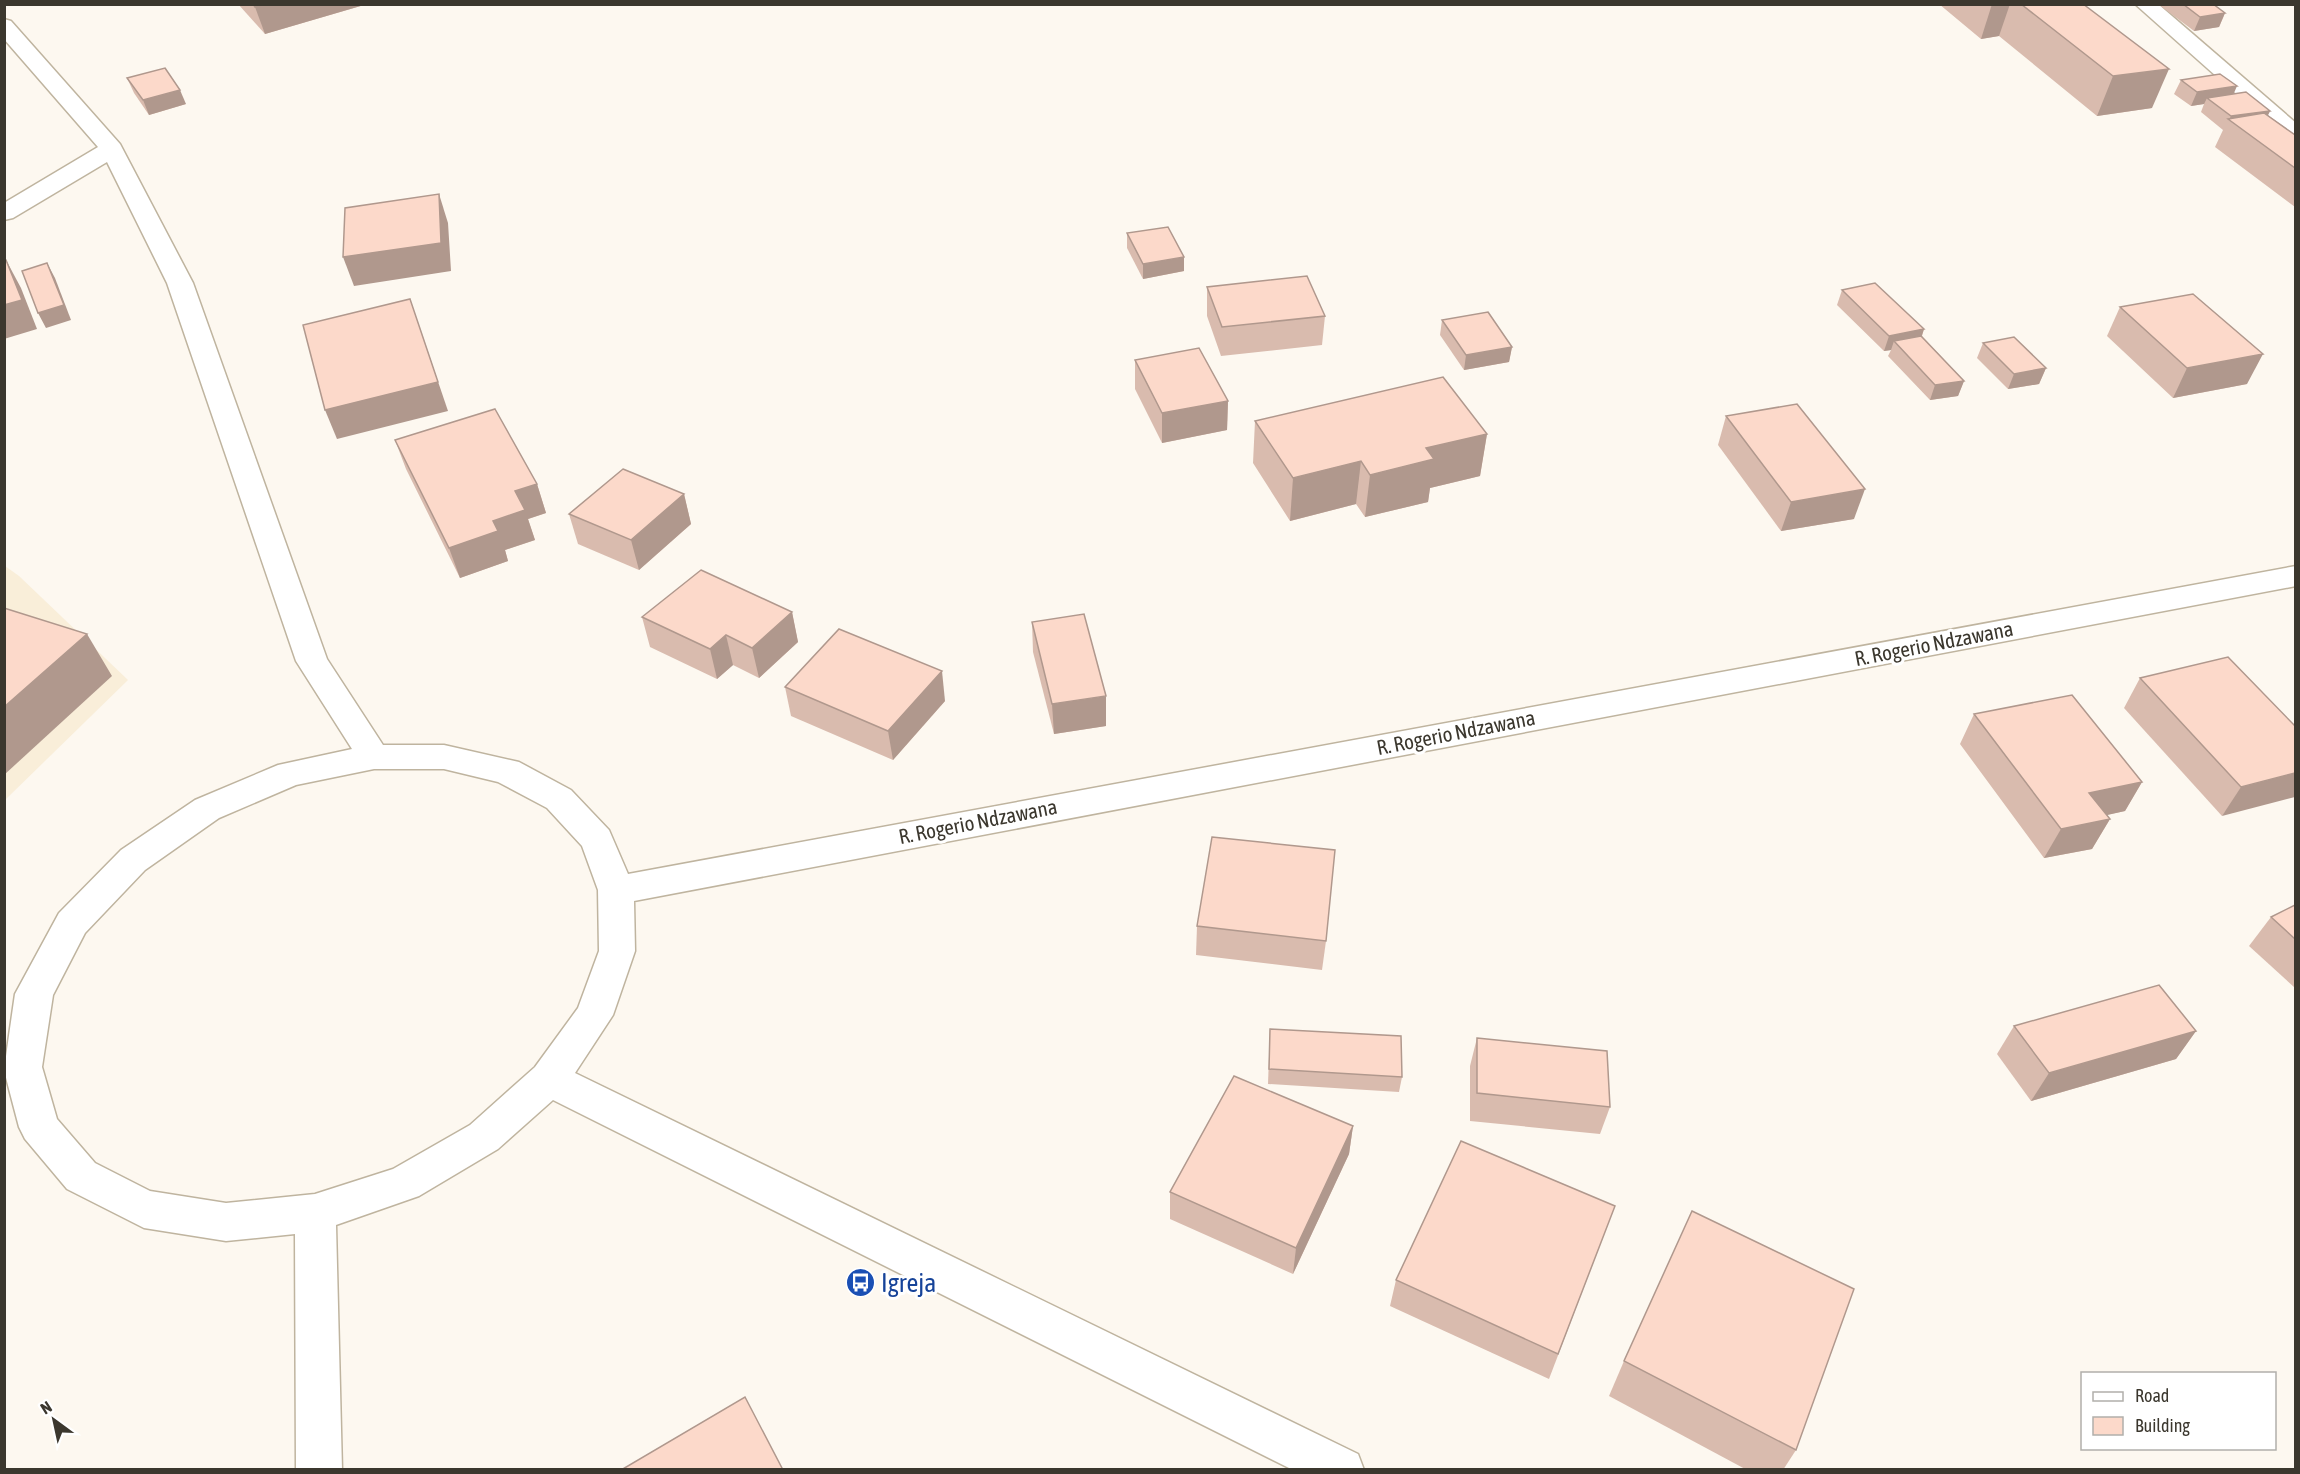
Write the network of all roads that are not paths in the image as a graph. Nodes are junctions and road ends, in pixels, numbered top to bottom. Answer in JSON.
{"nodes":[{"id":1,"x":2145,"y":4,"type":"edge"},
{"id":2,"x":4,"y":25,"type":"edge"},
{"id":3,"x":2295,"y":135,"type":"edge"},
{"id":4,"x":112,"y":149,"type":"junction"},
{"id":5,"x":4,"y":213,"type":"edge"},
{"id":6,"x":2295,"y":576,"type":"edge"},
{"id":7,"x":374,"y":757,"type":"junction"},
{"id":8,"x":616,"y":890,"type":"junction"},
{"id":9,"x":14,"y":1069,"type":"edge"},
{"id":10,"x":549,"y":1079,"type":"junction"},
{"id":11,"x":315,"y":1214,"type":"junction"},
{"id":12,"x":319,"y":1470,"type":"edge"},
{"id":13,"x":1342,"y":1470,"type":"edge"}],
"edges":[{"from":1,"to":3,"type":"street"},
{"from":2,"to":4,"type":"street"},
{"from":4,"to":5,"type":"street"},
{"from":4,"to":7,"type":"street"},
{"from":6,"to":8,"type":"street","name":"R. Rogerio Ndzawana"},
{"from":7,"to":8,"type":"street"},
{"from":7,"to":9,"type":"street"},
{"from":8,"to":10,"type":"street"},
{"from":9,"to":11,"type":"street"},
{"from":10,"to":11,"type":"street"},
{"from":10,"to":13,"type":"street"},
{"from":11,"to":12,"type":"street"}]}
